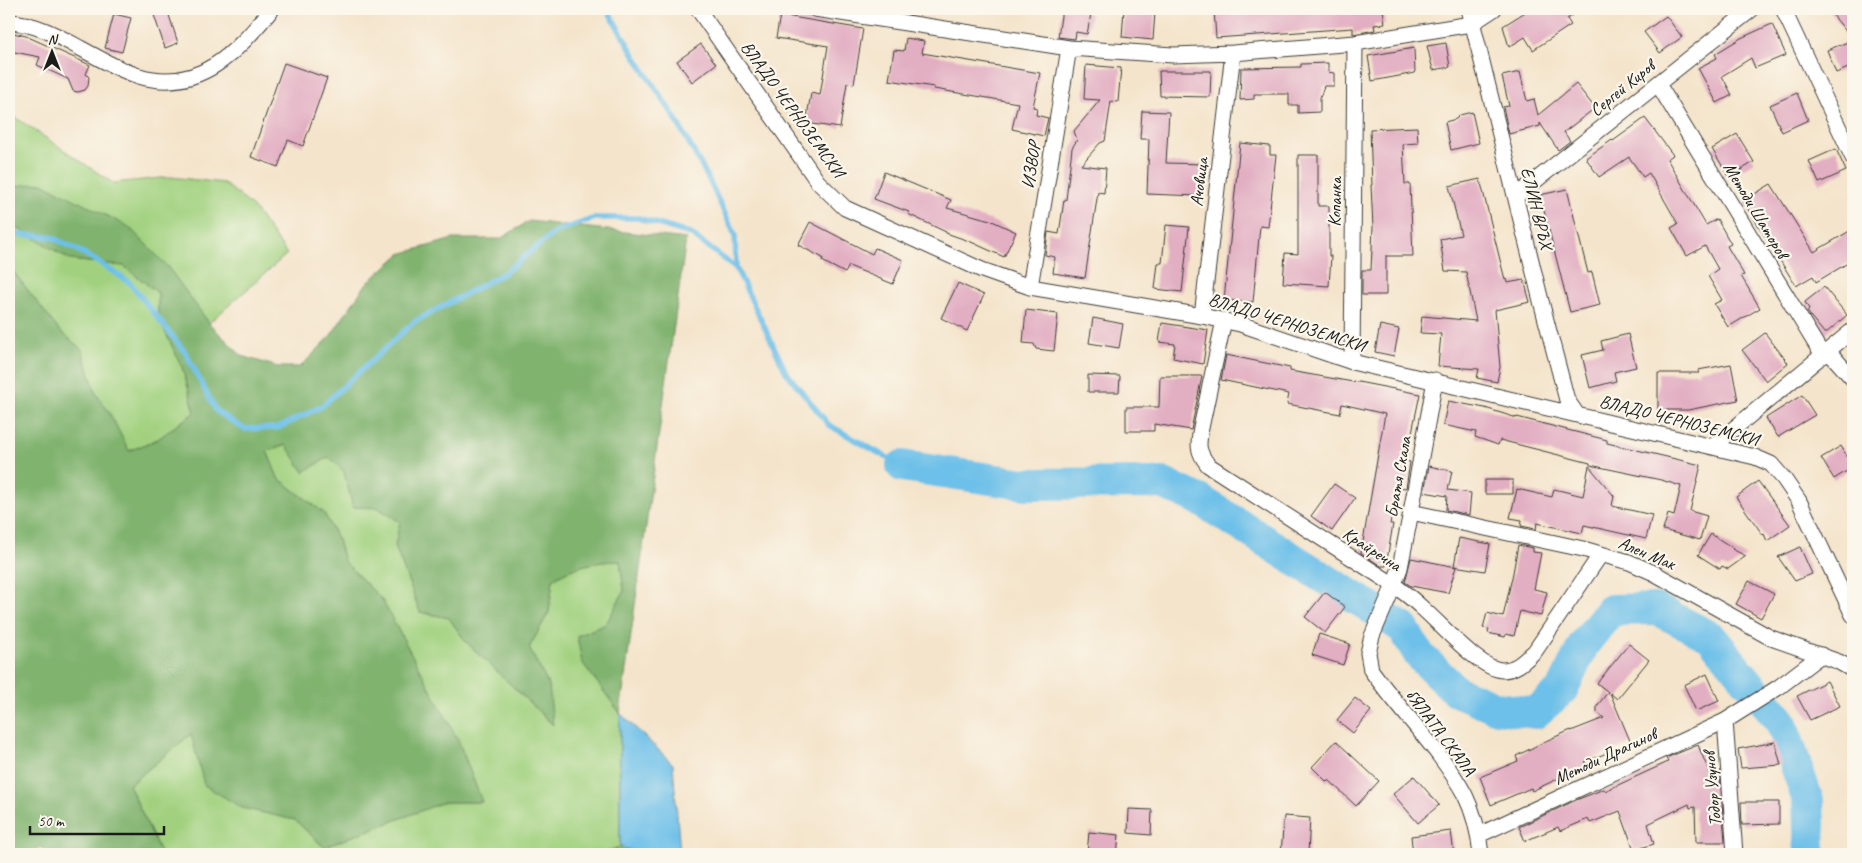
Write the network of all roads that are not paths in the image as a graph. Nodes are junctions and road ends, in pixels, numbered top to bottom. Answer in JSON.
{"nodes":[{"id":1,"x":272,"y":9,"type":"edge"},
{"id":2,"x":698,"y":9,"type":"edge"},
{"id":3,"x":815,"y":9,"type":"edge"},
{"id":4,"x":1494,"y":9,"type":"edge"},
{"id":5,"x":1752,"y":9,"type":"edge"},
{"id":6,"x":1782,"y":9,"type":"edge"},
{"id":7,"x":1470,"y":16,"type":"edge"},
{"id":8,"x":9,"y":22,"type":"edge"},
{"id":9,"x":1355,"y":43,"type":"junction"},
{"id":10,"x":1069,"y":48,"type":"junction"},
{"id":11,"x":1233,"y":54,"type":"junction"},
{"id":12,"x":1658,"y":84,"type":"junction"},
{"id":13,"x":1853,"y":158,"type":"edge"},
{"id":14,"x":1516,"y":196,"type":"junction"},
{"id":15,"x":1030,"y":287,"type":"junction"},
{"id":16,"x":1202,"y":316,"type":"junction"},
{"id":17,"x":1224,"y":320,"type":"junction"},
{"id":18,"x":1853,"y":330,"type":"edge"},
{"id":19,"x":1825,"y":353,"type":"junction"},
{"id":20,"x":1352,"y":362,"type":"junction"},
{"id":21,"x":1853,"y":378,"type":"edge"},
{"id":22,"x":1435,"y":380,"type":"junction"},
{"id":23,"x":1576,"y":413,"type":"junction"},
{"id":24,"x":1713,"y":446,"type":"junction"},
{"id":25,"x":1411,"y":512,"type":"junction"},
{"id":26,"x":1601,"y":554,"type":"junction"},
{"id":27,"x":1392,"y":589,"type":"junction"},
{"id":28,"x":1853,"y":615,"type":"edge"},
{"id":29,"x":1372,"y":636,"type":"joint"},
{"id":30,"x":1821,"y":655,"type":"junction"},
{"id":31,"x":1853,"y":670,"type":"edge"},
{"id":32,"x":1725,"y":721,"type":"junction"},
{"id":33,"x":1479,"y":835,"type":"junction"},
{"id":34,"x":1481,"y":854,"type":"edge"},
{"id":35,"x":1735,"y":854,"type":"edge"}],
"edges":[{"from":1,"to":8,"type":"street"},
{"from":2,"to":15,"type":"street","name":"ВЛАДО ЧЕРНОЗЕМСКИ"},
{"from":3,"to":10,"type":"street"},
{"from":4,"to":7,"type":"street"},
{"from":5,"to":12,"type":"street","name":"Сергей Киров"},
{"from":6,"to":13,"type":"street"},
{"from":7,"to":9,"type":"street"},
{"from":7,"to":14,"type":"street","name":"ЕЛИН ВРЪХ"},
{"from":9,"to":11,"type":"street"},
{"from":9,"to":20,"type":"street","name":"Копанка"},
{"from":10,"to":11,"type":"street"},
{"from":10,"to":15,"type":"street","name":"ИЗВОР"},
{"from":11,"to":16,"type":"street","name":"Ачовица"},
{"from":12,"to":14,"type":"street","name":"Сергей Киров"},
{"from":12,"to":19,"type":"street","name":"Методи Шаторов"},
{"from":14,"to":23,"type":"street","name":"ЕЛИН ВРЪХ"},
{"from":15,"to":16,"type":"street","name":"ВЛАДО ЧЕРНОЗЕМСКИ"},
{"from":16,"to":17,"type":"street","name":"ВЛАДО ЧЕРНОЗЕМСКИ"},
{"from":17,"to":20,"type":"street","name":"ВЛАДО ЧЕРНОЗЕМСКИ"},
{"from":17,"to":27,"type":"street","name":"Крайречна"},
{"from":18,"to":19,"type":"street"},
{"from":19,"to":21,"type":"street","name":"Методи Шаторов"},
{"from":19,"to":24,"type":"street"},
{"from":20,"to":22,"type":"street","name":"ВЛАДО ЧЕРНОЗЕМСКИ"},
{"from":22,"to":23,"type":"street","name":"ВЛАДО ЧЕРНОЗЕМСКИ"},
{"from":22,"to":25,"type":"street","name":"Братя Скала"},
{"from":23,"to":24,"type":"street","name":"ВЛАДО ЧЕРНОЗЕМСКИ"},
{"from":24,"to":28,"type":"street","name":"ВЛАДО ЧЕРНОЗЕМСКИ"},
{"from":25,"to":26,"type":"street","name":"Ален Мак"},
{"from":25,"to":27,"type":"street","name":"Братя Скала"},
{"from":26,"to":27,"type":"street","name":"Крайречна"},
{"from":26,"to":30,"type":"street","name":"Ален Мак"},
{"from":27,"to":29,"type":"street","name":"Братя Скала"},
{"from":29,"to":33,"type":"street","name":"бЯЛАТА СКАЛА"},
{"from":30,"to":31,"type":"street","name":"Ален Мак"},
{"from":30,"to":32,"type":"street","name":"Методи Драгинов"},
{"from":32,"to":33,"type":"street","name":"Методи Драгинов"},
{"from":32,"to":35,"type":"street","name":"Тодор Узунов"},
{"from":33,"to":34,"type":"street","name":"бЯЛАТА СКАЛА"}]}
